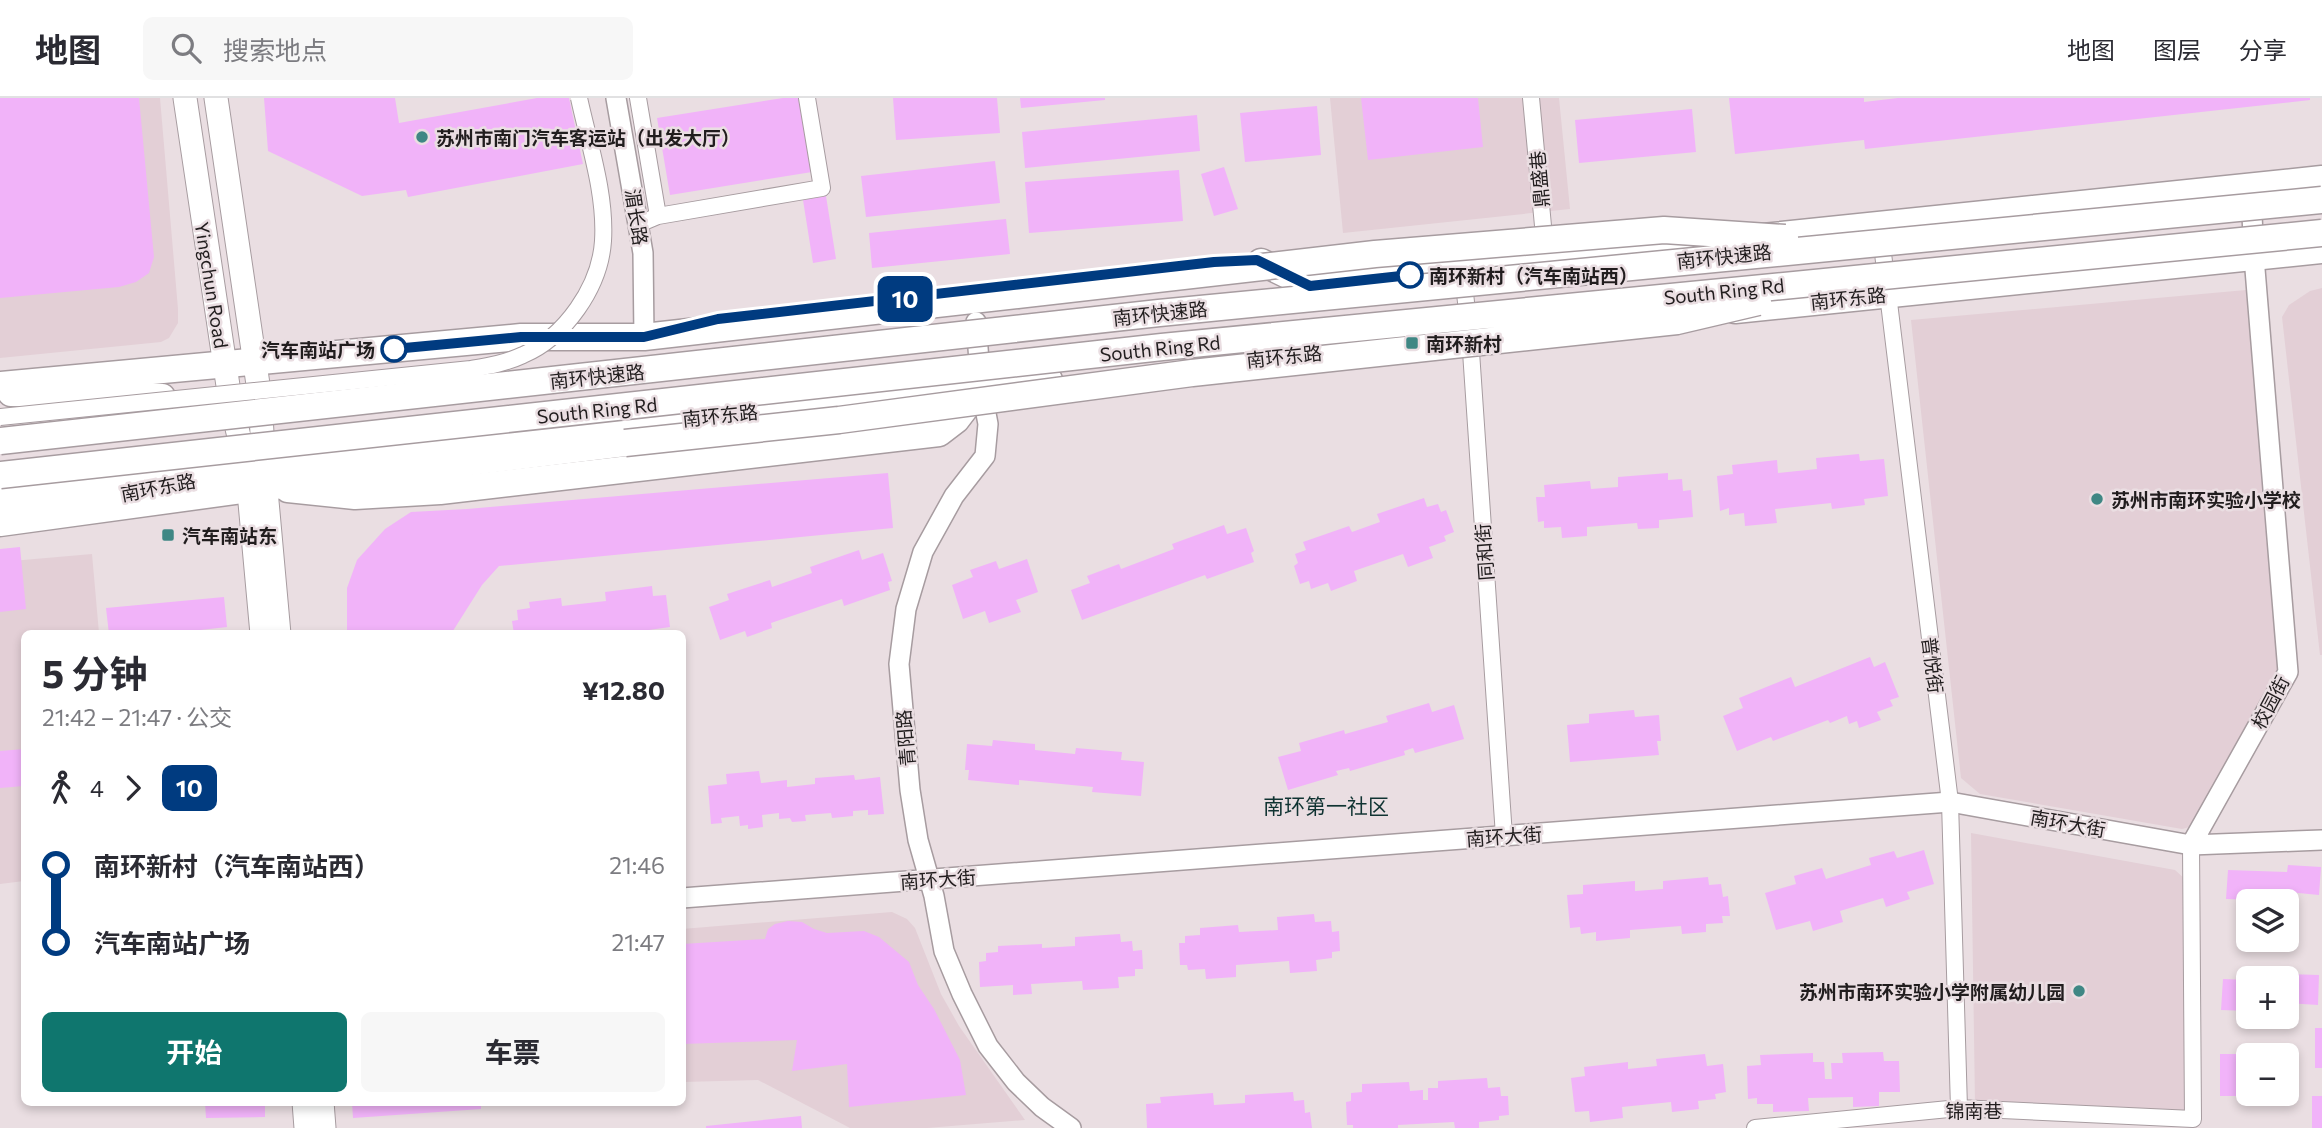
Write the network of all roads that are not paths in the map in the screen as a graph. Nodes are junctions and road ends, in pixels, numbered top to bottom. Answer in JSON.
{"nodes":[{"id":1,"x":185,"y":98,"type":"edge"},
{"id":2,"x":216,"y":98,"type":"edge"},
{"id":3,"x":579,"y":98,"type":"edge"},
{"id":4,"x":616,"y":98,"type":"edge"},
{"id":5,"x":638,"y":98,"type":"edge"},
{"id":6,"x":807,"y":98,"type":"edge"},
{"id":7,"x":1531,"y":98,"type":"edge"},
{"id":8,"x":2322,"y":178,"type":"edge"},
{"id":9,"x":2250,"y":186,"type":"junction"},
{"id":10,"x":2322,"y":200,"type":"edge"},
{"id":11,"x":658,"y":216,"type":"junction"},
{"id":12,"x":639,"y":224,"type":"junction"},
{"id":13,"x":2322,"y":233,"type":"edge"},
{"id":14,"x":1871,"y":234,"type":"junction"},
{"id":15,"x":2322,"y":250,"type":"edge"},
{"id":16,"x":2254,"y":257,"type":"junction"},
{"id":17,"x":1546,"y":260,"type":"junction"},
{"id":18,"x":1462,"y":269,"type":"junction"},
{"id":19,"x":1866,"y":277,"type":"junction"},
{"id":20,"x":1310,"y":286,"type":"junction"},
{"id":21,"x":1887,"y":294,"type":"junction"},
{"id":22,"x":976,"y":323,"type":"junction"},
{"id":23,"x":644,"y":337,"type":"junction"},
{"id":24,"x":1470,"y":337,"type":"junction"},
{"id":25,"x":255,"y":362,"type":"junction"},
{"id":26,"x":225,"y":365,"type":"junction"},
{"id":27,"x":0,"y":384,"type":"edge"},
{"id":28,"x":981,"y":387,"type":"junction"},
{"id":29,"x":0,"y":393,"type":"edge"},
{"id":30,"x":247,"y":409,"type":"junction"},
{"id":31,"x":0,"y":416,"type":"edge"},
{"id":32,"x":0,"y":444,"type":"edge"},
{"id":33,"x":257,"y":478,"type":"junction"},
{"id":34,"x":1,"y":496,"type":"edge"},
{"id":35,"x":0,"y":523,"type":"edge"},
{"id":36,"x":262,"y":630,"type":"edge"},
{"id":37,"x":278,"y":630,"type":"edge"},
{"id":38,"x":1951,"y":802,"type":"junction"},
{"id":39,"x":1504,"y":835,"type":"junction"},
{"id":40,"x":2322,"y":840,"type":"edge"},
{"id":41,"x":2191,"y":845,"type":"junction"},
{"id":42,"x":929,"y":880,"type":"junction"},
{"id":43,"x":686,"y":898,"type":"edge"},
{"id":44,"x":304,"y":1106,"type":"edge"},
{"id":45,"x":322,"y":1106,"type":"edge"},
{"id":46,"x":1959,"y":1108,"type":"junction"},
{"id":47,"x":2193,"y":1119,"type":"joint"},
{"id":48,"x":306,"y":1128,"type":"edge"},
{"id":49,"x":324,"y":1128,"type":"edge"},
{"id":50,"x":1071,"y":1128,"type":"edge"},
{"id":51,"x":1755,"y":1128,"type":"edge"}],
"edges":[{"from":1,"to":26,"type":"main road","name":"Yingchun Road"},
{"from":2,"to":25,"type":"main road","name":"Yingchun Road"},
{"from":3,"to":31,"type":"street","bridge":true},
{"from":4,"to":12,"type":"street","name":"湄长路"},
{"from":5,"to":11,"type":"street"},
{"from":6,"to":11,"type":"street"},
{"from":7,"to":17,"type":"street","name":"鼎盛巷"},
{"from":8,"to":9,"type":"main road"},
{"from":9,"to":14,"type":"main road"},
{"from":9,"to":16,"type":"street","name":"校园街"},
{"from":10,"to":14,"type":"main road","name":"南环快速路","bridge":true},
{"from":11,"to":12,"type":"street"},
{"from":12,"to":23,"type":"street","name":"湄长路"},
{"from":13,"to":19,"type":"main road","name":"South Ring Rd","bridge":true},
{"from":14,"to":17,"type":"main road"},
{"from":14,"to":21,"type":"street","name":"普悦街"},
{"from":14,"to":23,"type":"main road","bridge":true},
{"from":14,"to":32,"type":"main road","name":"南环快速路","bridge":true},
{"from":15,"to":16,"type":"main road","name":"南环东路"},
{"from":16,"to":21,"type":"main road","name":"南环东路"},
{"from":16,"to":41,"type":"street","name":"校园街"},
{"from":17,"to":18,"type":"main road"},
{"from":18,"to":20,"type":"main road"},
{"from":18,"to":24,"type":"street","name":"同和街"},
{"from":19,"to":33,"type":"main road","bridge":true},
{"from":19,"to":34,"type":"main road","name":"South Ring Rd","bridge":true},
{"from":20,"to":22,"type":"main road"},
{"from":20,"to":23,"type":"main road"},
{"from":21,"to":24,"type":"main road","name":"南环东路"},
{"from":21,"to":38,"type":"street","name":"普悦街"},
{"from":22,"to":28,"type":"street","name":"青阳路"},
{"from":22,"to":30,"type":"main road"},
{"from":23,"to":25,"type":"main road"},
{"from":24,"to":28,"type":"main road","name":"南环东路"},
{"from":24,"to":39,"type":"street","name":"同和街"},
{"from":25,"to":26,"type":"main road"},
{"from":25,"to":30,"type":"main road","name":"Yingchun Road"},
{"from":26,"to":27,"type":"main road"},
{"from":26,"to":30,"type":"main road","name":"Yingchun Road"},
{"from":28,"to":33,"type":"main road","name":"南环东路"},
{"from":28,"to":33,"type":"main road"},
{"from":28,"to":42,"type":"street","name":"青阳路"},
{"from":29,"to":30,"type":"main road"},
{"from":30,"to":32,"type":"main road"},
{"from":30,"to":33,"type":"main road","name":"Yingchun Road"},
{"from":32,"to":34,"type":"main road"},
{"from":33,"to":34,"type":"main road"},
{"from":33,"to":35,"type":"main road"},
{"from":33,"to":36,"type":"main road"},
{"from":33,"to":37,"type":"main road"},
{"from":38,"to":39,"type":"street","name":"南环大街"},
{"from":38,"to":41,"type":"street","name":"南环大街"},
{"from":38,"to":46,"type":"street","name":"普悦街"},
{"from":39,"to":42,"type":"street","name":"南环大街"},
{"from":40,"to":41,"type":"street","name":"南环大街"},
{"from":41,"to":47,"type":"street","name":"校园街"},
{"from":42,"to":43,"type":"street","name":"南环大街"},
{"from":42,"to":50,"type":"street","name":"青阳路"},
{"from":44,"to":48,"type":"main road"},
{"from":45,"to":49,"type":"main road"},
{"from":46,"to":47,"type":"street","name":"锦南巷"},
{"from":46,"to":51,"type":"street","name":"锦南巷"}]}
